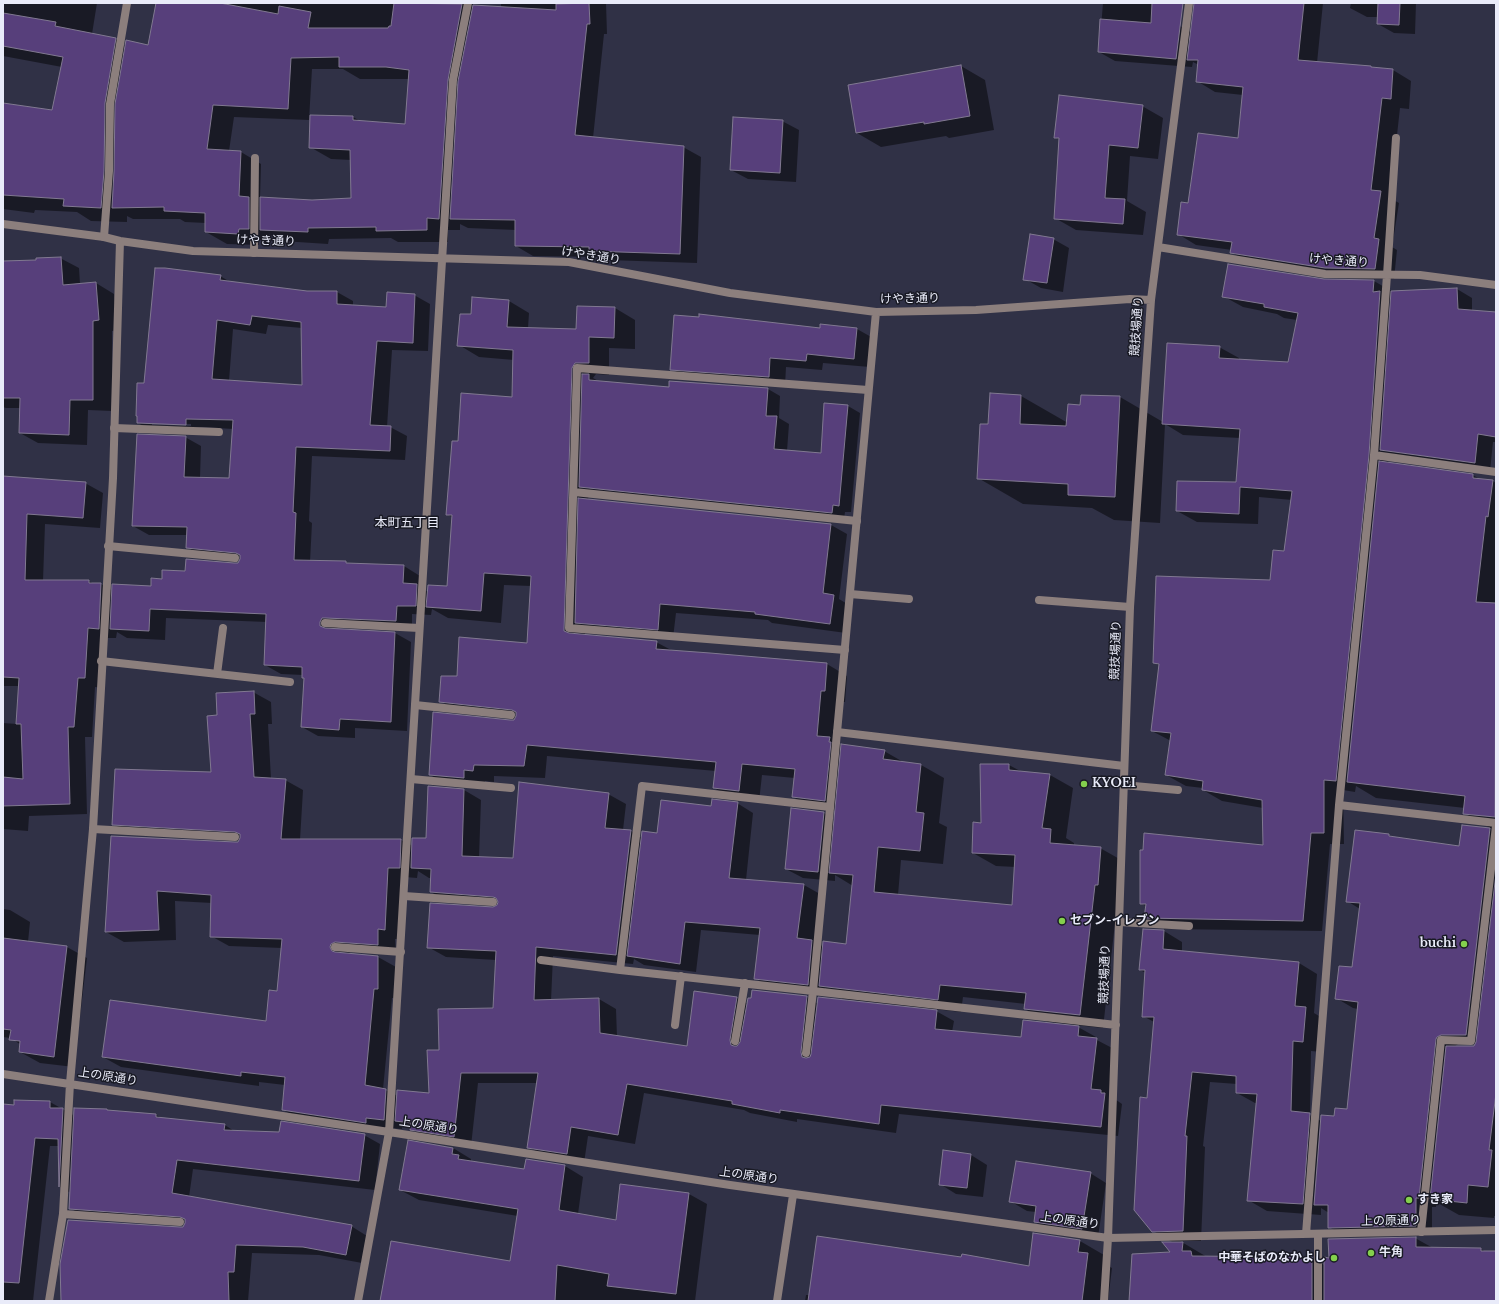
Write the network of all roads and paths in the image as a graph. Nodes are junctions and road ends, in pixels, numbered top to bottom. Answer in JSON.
{"nodes":[{"id":1,"x":127,"y":3,"type":"edge"},
{"id":2,"x":468,"y":3,"type":"edge"},
{"id":3,"x":1190,"y":3,"type":"edge"},
{"id":4,"x":1396,"y":138,"type":"dead end"},
{"id":5,"x":255,"y":158,"type":"dead end"},
{"id":6,"x":3,"y":224,"type":"edge"},
{"id":7,"x":104,"y":237,"type":"junction"},
{"id":8,"x":120,"y":242,"type":"junction"},
{"id":9,"x":1158,"y":247,"type":"junction"},
{"id":10,"x":254,"y":253,"type":"junction"},
{"id":11,"x":441,"y":259,"type":"junction"},
{"id":12,"x":1387,"y":275,"type":"junction"},
{"id":13,"x":1496,"y":285,"type":"edge"},
{"id":14,"x":1151,"y":300,"type":"junction"},
{"id":15,"x":876,"y":312,"type":"junction"},
{"id":16,"x":868,"y":390,"type":"junction"},
{"id":17,"x":114,"y":428,"type":"junction"},
{"id":18,"x":219,"y":432,"type":"dead end"},
{"id":19,"x":1374,"y":455,"type":"junction"},
{"id":20,"x":1496,"y":472,"type":"edge"},
{"id":21,"x":574,"y":492,"type":"junction"},
{"id":22,"x":856,"y":522,"type":"junction"},
{"id":23,"x":108,"y":546,"type":"junction"},
{"id":24,"x":234,"y":558,"type":"dead end"},
{"id":25,"x":850,"y":594,"type":"junction"},
{"id":26,"x":909,"y":599,"type":"dead end"},
{"id":27,"x":1039,"y":600,"type":"dead end"},
{"id":28,"x":1130,"y":607,"type":"junction"},
{"id":29,"x":325,"y":623,"type":"dead end"},
{"id":30,"x":223,"y":628,"type":"dead end"},
{"id":31,"x":419,"y":628,"type":"junction"},
{"id":32,"x":845,"y":650,"type":"junction"},
{"id":33,"x":101,"y":661,"type":"junction"},
{"id":34,"x":217,"y":674,"type":"junction"},
{"id":35,"x":290,"y":682,"type":"dead end"},
{"id":36,"x":415,"y":704,"type":"junction"},
{"id":37,"x":511,"y":715,"type":"dead end"},
{"id":38,"x":837,"y":732,"type":"junction"},
{"id":39,"x":1124,"y":766,"type":"junction"},
{"id":40,"x":411,"y":779,"type":"junction"},
{"id":41,"x":1123,"y":785,"type":"junction"},
{"id":42,"x":511,"y":788,"type":"dead end"},
{"id":43,"x":1178,"y":790,"type":"dead end"},
{"id":44,"x":1339,"y":805,"type":"junction"},
{"id":45,"x":830,"y":807,"type":"junction"},
{"id":46,"x":1496,"y":823,"type":"edge"},
{"id":47,"x":1496,"y":826,"type":"edge"},
{"id":48,"x":93,"y":829,"type":"junction"},
{"id":49,"x":235,"y":837,"type":"dead end"},
{"id":50,"x":404,"y":896,"type":"junction"},
{"id":51,"x":493,"y":902,"type":"dead end"},
{"id":52,"x":1119,"y":922,"type":"junction"},
{"id":53,"x":1189,"y":926,"type":"dead end"},
{"id":54,"x":336,"y":947,"type":"dead end"},
{"id":55,"x":401,"y":952,"type":"junction"},
{"id":56,"x":541,"y":960,"type":"dead end"},
{"id":57,"x":620,"y":970,"type":"junction"},
{"id":58,"x":681,"y":976,"type":"junction"},
{"id":59,"x":745,"y":983,"type":"junction"},
{"id":60,"x":813,"y":991,"type":"junction"},
{"id":61,"x":675,"y":1025,"type":"dead end"},
{"id":62,"x":1116,"y":1025,"type":"junction"},
{"id":63,"x":735,"y":1041,"type":"dead end"},
{"id":64,"x":806,"y":1053,"type":"dead end"},
{"id":65,"x":3,"y":1074,"type":"edge"},
{"id":66,"x":70,"y":1084,"type":"junction"},
{"id":67,"x":389,"y":1132,"type":"junction"},
{"id":68,"x":793,"y":1195,"type":"junction"},
{"id":69,"x":63,"y":1214,"type":"junction"},
{"id":70,"x":180,"y":1222,"type":"dead end"},
{"id":71,"x":1496,"y":1230,"type":"edge"},
{"id":72,"x":1421,"y":1232,"type":"junction"},
{"id":73,"x":1306,"y":1234,"type":"junction"},
{"id":74,"x":1318,"y":1234,"type":"junction"},
{"id":75,"x":1108,"y":1238,"type":"junction"},
{"id":76,"x":49,"y":1301,"type":"edge"},
{"id":77,"x":358,"y":1301,"type":"edge"},
{"id":78,"x":777,"y":1301,"type":"edge"},
{"id":79,"x":1104,"y":1301,"type":"edge"},
{"id":80,"x":1318,"y":1301,"type":"edge"}],
"edges":[{"from":1,"to":7,"type":"street"},
{"from":2,"to":11,"type":"street"},
{"from":3,"to":9,"type":"street","name":"競技場通り"},
{"from":4,"to":12,"type":"street"},
{"from":5,"to":10,"type":"street"},
{"from":6,"to":7,"type":"street","name":"けやき通り"},
{"from":7,"to":8,"type":"street","name":"けやき通り"},
{"from":8,"to":10,"type":"street","name":"けやき通り"},
{"from":8,"to":17,"type":"street"},
{"from":9,"to":12,"type":"street","name":"けやき通り"},
{"from":9,"to":14,"type":"street","name":"競技場通り"},
{"from":10,"to":11,"type":"street","name":"けやき通り"},
{"from":11,"to":15,"type":"street","name":"けやき通り"},
{"from":11,"to":31,"type":"street"},
{"from":12,"to":13,"type":"street","name":"けやき通り"},
{"from":12,"to":19,"type":"street"},
{"from":14,"to":15,"type":"street","name":"けやき通り"},
{"from":14,"to":28,"type":"street","name":"競技場通り"},
{"from":15,"to":16,"type":"street"},
{"from":16,"to":21,"type":"street"},
{"from":16,"to":22,"type":"street"},
{"from":17,"to":18,"type":"street"},
{"from":17,"to":23,"type":"street"},
{"from":19,"to":20,"type":"street"},
{"from":19,"to":44,"type":"street"},
{"from":21,"to":22,"type":"street"},
{"from":21,"to":32,"type":"street"},
{"from":22,"to":25,"type":"street"},
{"from":23,"to":24,"type":"street"},
{"from":23,"to":33,"type":"street"},
{"from":25,"to":26,"type":"street"},
{"from":25,"to":32,"type":"street"},
{"from":27,"to":28,"type":"street"},
{"from":28,"to":39,"type":"street","name":"競技場通り"},
{"from":29,"to":31,"type":"street"},
{"from":30,"to":34,"type":"street"},
{"from":31,"to":36,"type":"street"},
{"from":32,"to":38,"type":"street"},
{"from":33,"to":34,"type":"street"},
{"from":33,"to":48,"type":"street"},
{"from":34,"to":35,"type":"street"},
{"from":36,"to":37,"type":"street"},
{"from":36,"to":40,"type":"street"},
{"from":38,"to":39,"type":"street"},
{"from":38,"to":45,"type":"street"},
{"from":39,"to":41,"type":"street","name":"競技場通り"},
{"from":40,"to":42,"type":"street"},
{"from":40,"to":50,"type":"street"},
{"from":41,"to":43,"type":"street"},
{"from":41,"to":52,"type":"street","name":"競技場通り"},
{"from":44,"to":46,"type":"street"},
{"from":44,"to":73,"type":"street"},
{"from":45,"to":57,"type":"street"},
{"from":45,"to":60,"type":"street"},
{"from":47,"to":72,"type":"street"},
{"from":48,"to":49,"type":"street"},
{"from":48,"to":66,"type":"street"},
{"from":50,"to":51,"type":"street"},
{"from":50,"to":55,"type":"street"},
{"from":52,"to":53,"type":"street"},
{"from":52,"to":62,"type":"street","name":"競技場通り"},
{"from":54,"to":55,"type":"street"},
{"from":55,"to":67,"type":"street"},
{"from":56,"to":57,"type":"street"},
{"from":57,"to":58,"type":"street"},
{"from":58,"to":59,"type":"street"},
{"from":58,"to":61,"type":"street"},
{"from":59,"to":60,"type":"street"},
{"from":59,"to":63,"type":"street"},
{"from":60,"to":62,"type":"street"},
{"from":60,"to":64,"type":"street"},
{"from":62,"to":75,"type":"street","name":"競技場通り"},
{"from":65,"to":66,"type":"street","name":"上の原通り"},
{"from":66,"to":67,"type":"street","name":"上の原通り"},
{"from":66,"to":69,"type":"street"},
{"from":67,"to":68,"type":"street","name":"上の原通り"},
{"from":67,"to":77,"type":"street"},
{"from":68,"to":75,"type":"street","name":"上の原通り"},
{"from":68,"to":78,"type":"street"},
{"from":69,"to":70,"type":"street"},
{"from":69,"to":76,"type":"street"},
{"from":71,"to":72,"type":"street","name":"上の原通り"},
{"from":72,"to":74,"type":"street","name":"上の原通り"},
{"from":73,"to":74,"type":"street","name":"上の原通り"},
{"from":73,"to":75,"type":"street","name":"上の原通り"},
{"from":74,"to":80,"type":"street"},
{"from":75,"to":79,"type":"street","name":"競技場通り"}]}
